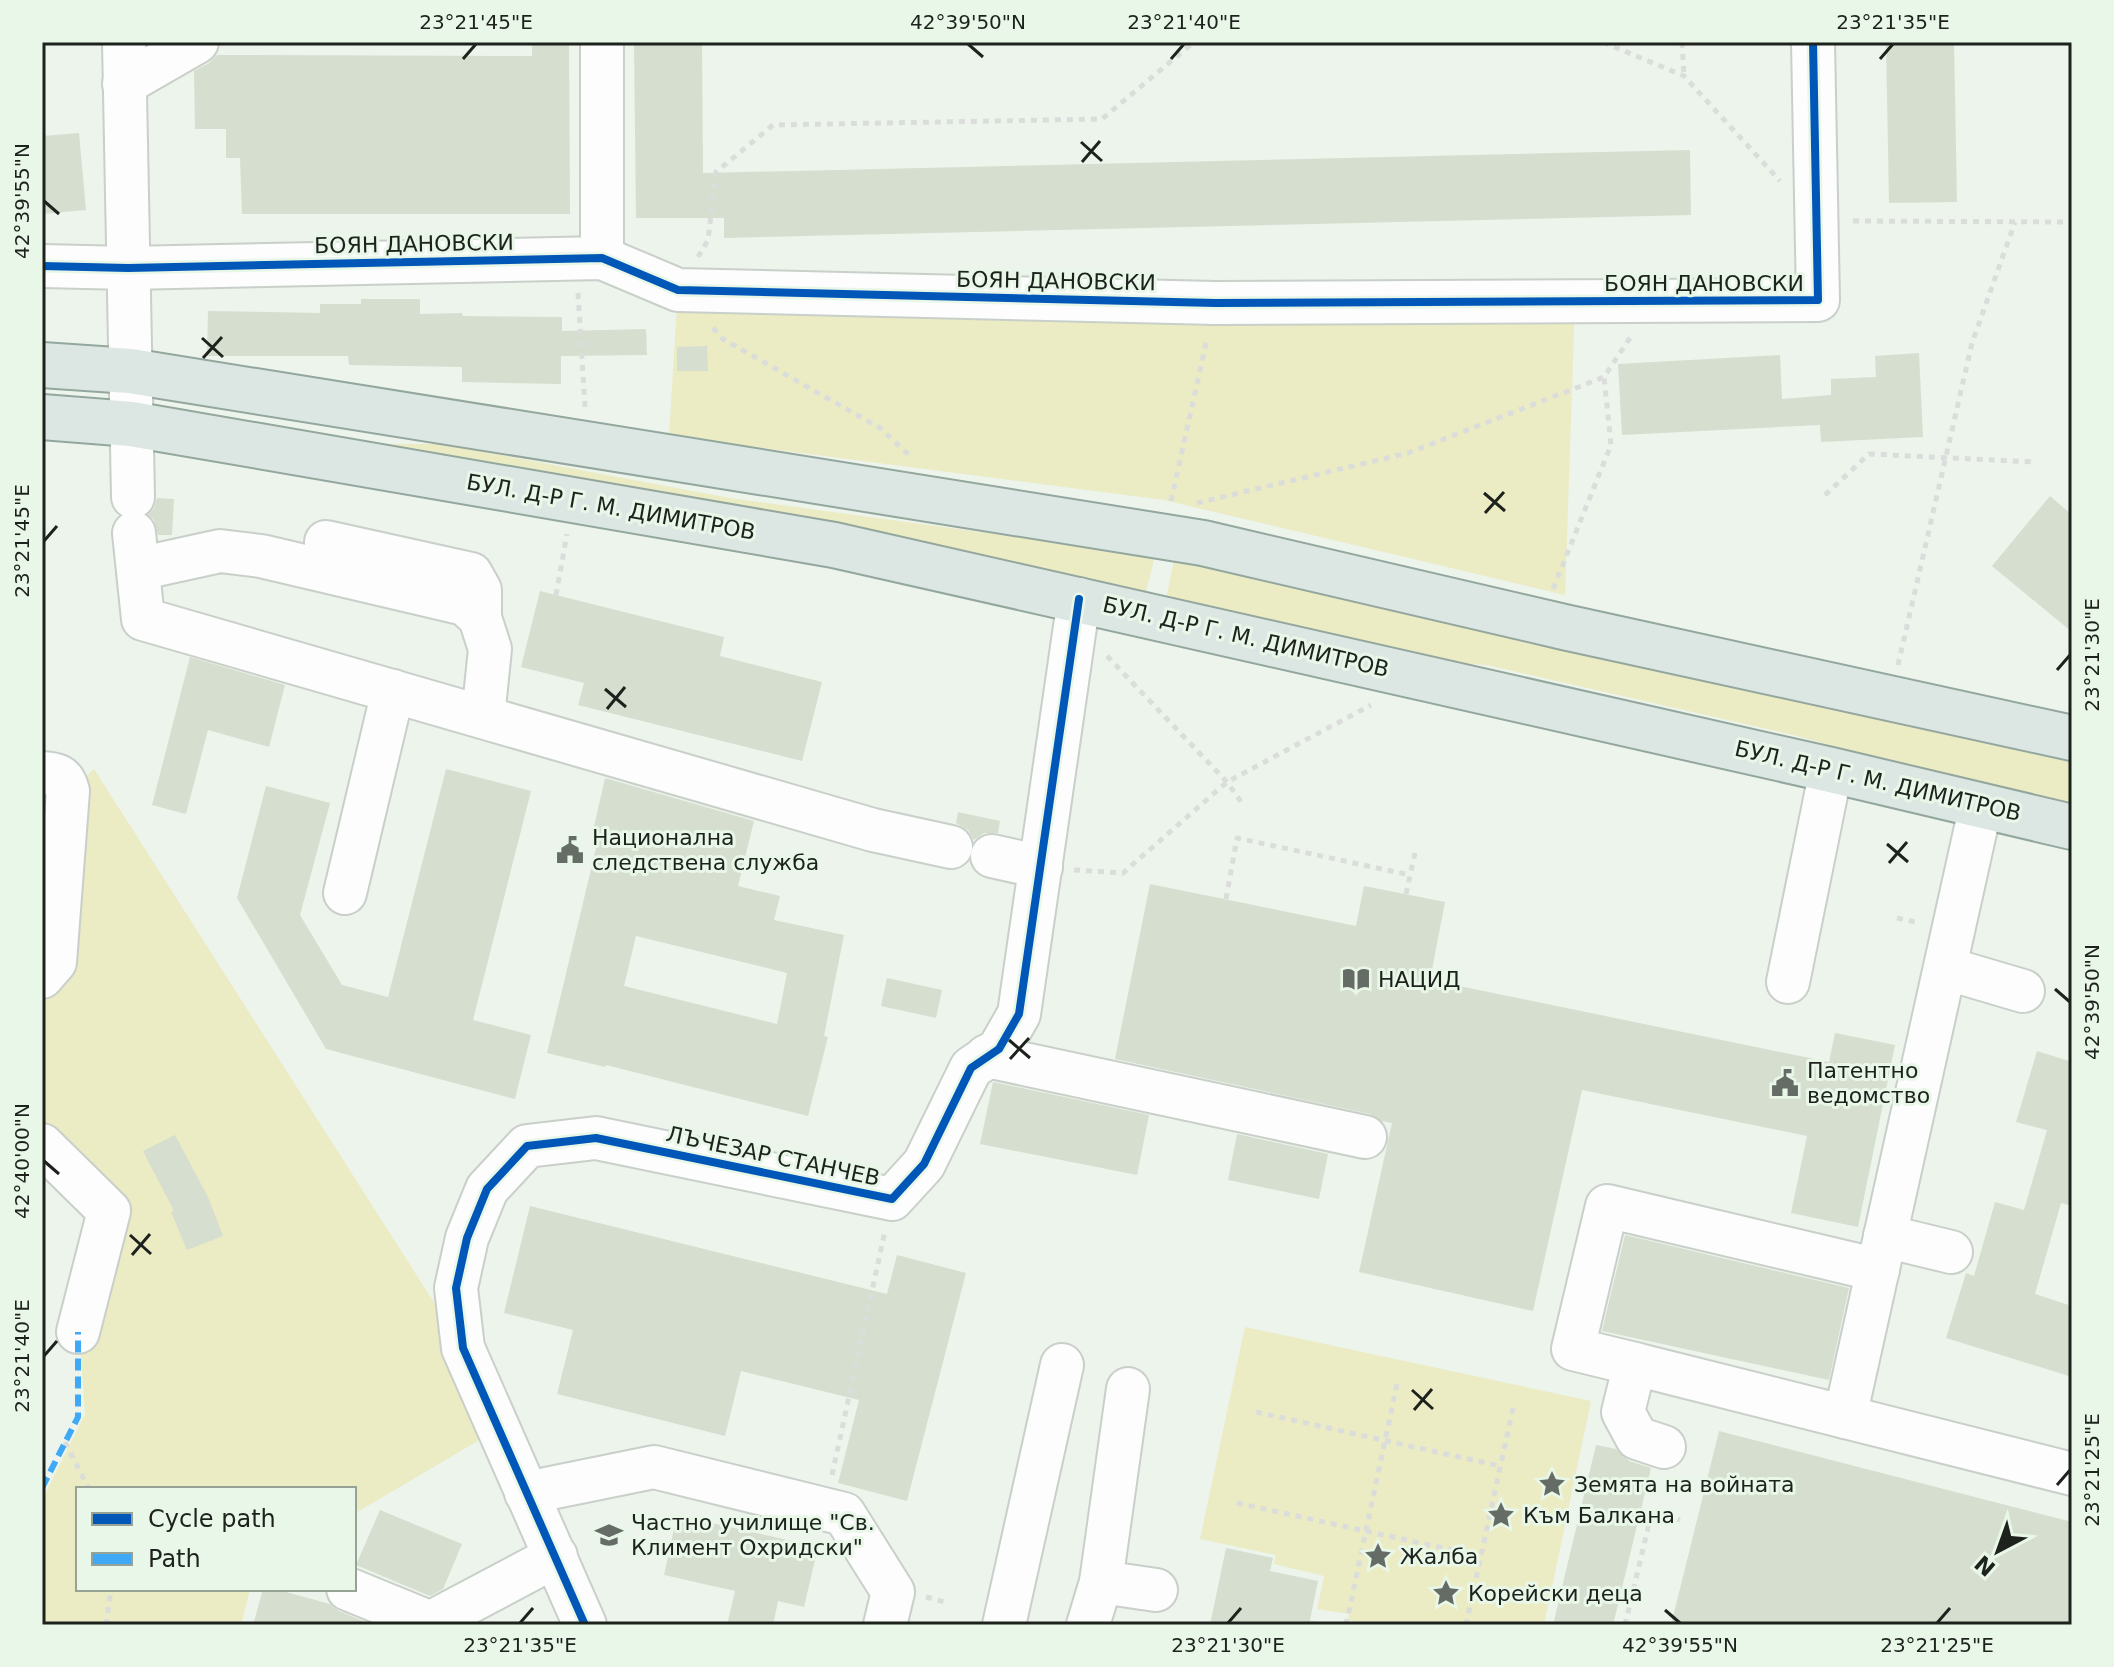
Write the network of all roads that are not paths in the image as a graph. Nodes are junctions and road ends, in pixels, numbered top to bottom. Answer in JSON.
{"nodes":[{"id":1,"x":124,"y":42,"type":"edge"},
{"id":2,"x":197,"y":42,"type":"edge"},
{"id":3,"x":602,"y":42,"type":"edge"},
{"id":4,"x":1813,"y":42,"type":"edge"},
{"id":5,"x":124,"y":84,"type":"junction"},
{"id":6,"x":589,"y":259,"type":"junction"},
{"id":7,"x":42,"y":266,"type":"edge"},
{"id":8,"x":128,"y":268,"type":"junction"},
{"id":9,"x":42,"y":365,"type":"edge"},
{"id":10,"x":130,"y":371,"type":"junction"},
{"id":11,"x":42,"y":417,"type":"edge"},
{"id":12,"x":131,"y":424,"type":"junction"},
{"id":13,"x":135,"y":533,"type":"junction"},
{"id":14,"x":1077,"y":610,"type":"junction"},
{"id":15,"x":393,"y":691,"type":"junction"},
{"id":16,"x":483,"y":717,"type":"junction"},
{"id":17,"x":2072,"y":738,"type":"edge"},
{"id":18,"x":1831,"y":770,"type":"junction"},
{"id":19,"x":42,"y":773,"type":"edge"},
{"id":20,"x":1981,"y":805,"type":"junction"},
{"id":21,"x":2072,"y":827,"type":"edge"},
{"id":22,"x":951,"y":847,"type":"dead end"},
{"id":23,"x":992,"y":856,"type":"dead end"},
{"id":24,"x":1041,"y":867,"type":"junction"},
{"id":25,"x":345,"y":893,"type":"dead end"},
{"id":26,"x":1945,"y":968,"type":"junction"},
{"id":27,"x":42,"y":977,"type":"edge"},
{"id":28,"x":1788,"y":982,"type":"dead end"},
{"id":29,"x":2023,"y":991,"type":"dead end"},
{"id":30,"x":987,"y":1056,"type":"junction"},
{"id":31,"x":1365,"y":1137,"type":"dead end"},
{"id":32,"x":42,"y":1145,"type":"edge"},
{"id":33,"x":1951,"y":1252,"type":"dead end"},
{"id":34,"x":1882,"y":1253,"type":"junction"},
{"id":35,"x":78,"y":1332,"type":"dead end"},
{"id":36,"x":1635,"y":1364,"type":"junction"},
{"id":37,"x":1062,"y":1365,"type":"dead end"},
{"id":38,"x":1128,"y":1389,"type":"dead end"},
{"id":39,"x":1845,"y":1417,"type":"junction"},
{"id":40,"x":1664,"y":1447,"type":"dead end"},
{"id":41,"x":2072,"y":1474,"type":"edge"},
{"id":42,"x":526,"y":1493,"type":"junction"},
{"id":43,"x":556,"y":1556,"type":"junction"},
{"id":44,"x":1101,"y":1582,"type":"junction"},
{"id":45,"x":1156,"y":1590,"type":"dead end"},
{"id":46,"x":353,"y":1591,"type":"edge"},
{"id":47,"x":429,"y":1624,"type":"edge"},
{"id":48,"x":585,"y":1625,"type":"edge"},
{"id":49,"x":885,"y":1625,"type":"edge"},
{"id":50,"x":1004,"y":1625,"type":"edge"},
{"id":51,"x":1088,"y":1625,"type":"edge"}],
"edges":[{"from":1,"to":5,"type":"street"},
{"from":2,"to":5,"type":"street"},
{"from":3,"to":6,"type":"street"},
{"from":4,"to":6,"type":"street","name":"БОЯН ДАНОВСКИ"},
{"from":5,"to":8,"type":"street"},
{"from":6,"to":8,"type":"street","name":"БОЯН ДАНОВСКИ"},
{"from":7,"to":8,"type":"street","name":"БОЯН ДАНОВСКИ"},
{"from":8,"to":10,"type":"street"},
{"from":9,"to":10,"type":"main road"},
{"from":10,"to":12,"type":"street"},
{"from":10,"to":17,"type":"main road"},
{"from":11,"to":12,"type":"main road","name":"БУЛ. Д-Р Г. М. ДИМИТРОВ"},
{"from":12,"to":13,"type":"street"},
{"from":12,"to":14,"type":"main road","name":"БУЛ. Д-Р Г. М. ДИМИТРОВ"},
{"from":13,"to":15,"type":"street"},
{"from":13,"to":16,"type":"street"},
{"from":14,"to":18,"type":"main road","name":"БУЛ. Д-Р Г. М. ДИМИТРОВ"},
{"from":14,"to":24,"type":"street","name":"ЛЪЧЕЗАР СТАНЧЕВ"},
{"from":15,"to":16,"type":"street"},
{"from":15,"to":25,"type":"street"},
{"from":16,"to":22,"type":"street"},
{"from":18,"to":20,"type":"main road","name":"БУЛ. Д-Р Г. М. ДИМИТРОВ"},
{"from":18,"to":28,"type":"street"},
{"from":19,"to":27,"type":"street"},
{"from":20,"to":21,"type":"main road","name":"БУЛ. Д-Р Г. М. ДИМИТРОВ"},
{"from":20,"to":26,"type":"street"},
{"from":23,"to":24,"type":"street"},
{"from":24,"to":30,"type":"street","name":"ЛЪЧЕЗАР СТАНЧЕВ"},
{"from":26,"to":29,"type":"street"},
{"from":26,"to":34,"type":"street"},
{"from":30,"to":31,"type":"street"},
{"from":30,"to":42,"type":"street","name":"ЛЪЧЕЗАР СТАНЧЕВ"},
{"from":32,"to":35,"type":"street"},
{"from":33,"to":34,"type":"street"},
{"from":34,"to":36,"type":"street"},
{"from":34,"to":39,"type":"street"},
{"from":36,"to":39,"type":"street"},
{"from":36,"to":40,"type":"street"},
{"from":37,"to":50,"type":"street"},
{"from":38,"to":44,"type":"street"},
{"from":39,"to":41,"type":"street"},
{"from":42,"to":43,"type":"street","name":"ЛЪЧЕЗАР СТАНЧЕВ"},
{"from":42,"to":49,"type":"street"},
{"from":43,"to":47,"type":"street"},
{"from":43,"to":48,"type":"street","name":"ЛЪЧЕЗАР СТАНЧЕВ"},
{"from":44,"to":45,"type":"street"},
{"from":44,"to":51,"type":"street"},
{"from":46,"to":47,"type":"street"}]}
